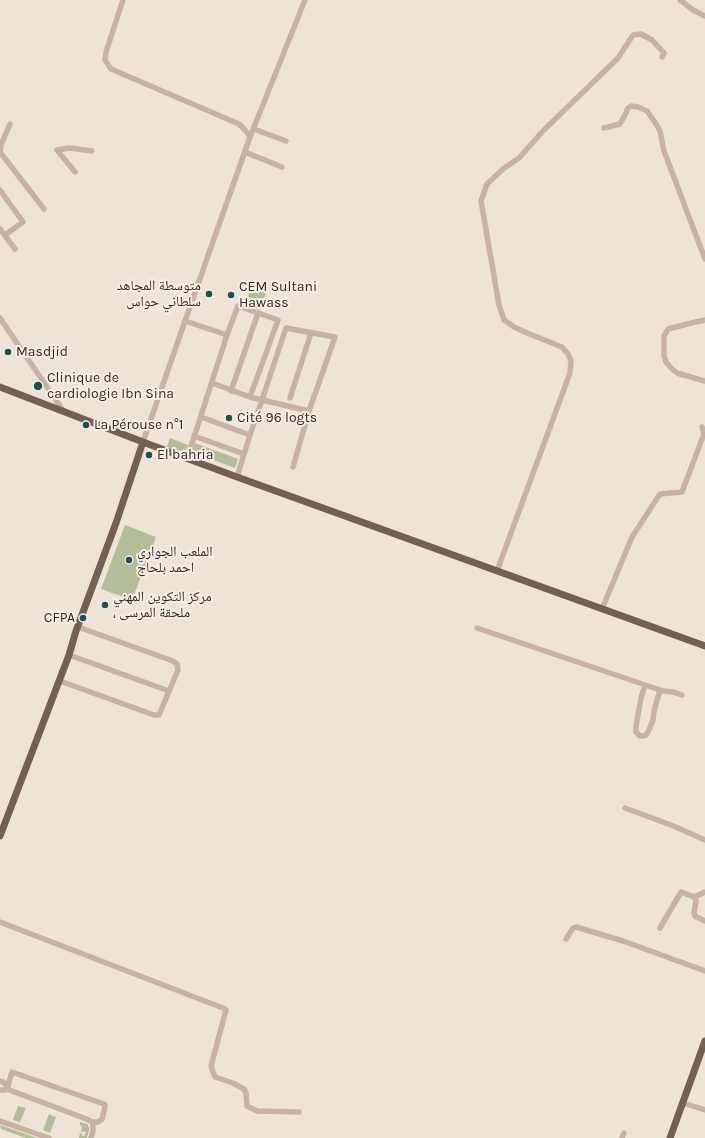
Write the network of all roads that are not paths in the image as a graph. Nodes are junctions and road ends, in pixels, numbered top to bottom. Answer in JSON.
{"nodes":[{"id":1,"x":123,"y":0,"type":"edge"},
{"id":2,"x":305,"y":0,"type":"edge"},
{"id":3,"x":680,"y":0,"type":"edge"},
{"id":4,"x":705,"y":16,"type":"edge"},
{"id":5,"x":662,"y":57,"type":"dead end"},
{"id":6,"x":10,"y":124,"type":"dead end"},
{"id":7,"x":604,"y":128,"type":"dead end"},
{"id":8,"x":254,"y":129,"type":"junction"},
{"id":9,"x":250,"y":137,"type":"junction"},
{"id":10,"x":286,"y":141,"type":"dead end"},
{"id":11,"x":92,"y":151,"type":"dead end"},
{"id":12,"x":245,"y":152,"type":"junction"},
{"id":13,"x":0,"y":153,"type":"edge"},
{"id":14,"x":282,"y":167,"type":"dead end"},
{"id":15,"x":75,"y":172,"type":"dead end"},
{"id":16,"x":0,"y":190,"type":"edge"},
{"id":17,"x":44,"y":209,"type":"dead end"},
{"id":18,"x":0,"y":229,"type":"edge"},
{"id":19,"x":5,"y":235,"type":"junction"},
{"id":20,"x":15,"y":248,"type":"dead end"},
{"id":21,"x":705,"y":259,"type":"edge"},
{"id":22,"x":258,"y":313,"type":"junction"},
{"id":23,"x":0,"y":318,"type":"edge"},
{"id":24,"x":705,"y":320,"type":"edge"},
{"id":25,"x":185,"y":321,"type":"junction"},
{"id":26,"x":311,"y":332,"type":"junction"},
{"id":27,"x":227,"y":335,"type":"junction"},
{"id":28,"x":705,"y":381,"type":"edge"},
{"id":29,"x":212,"y":383,"type":"junction"},
{"id":30,"x":0,"y":387,"type":"edge"},
{"id":31,"x":231,"y":390,"type":"junction"},
{"id":32,"x":250,"y":397,"type":"junction"},
{"id":33,"x":290,"y":398,"type":"dead end"},
{"id":34,"x":262,"y":400,"type":"junction"},
{"id":35,"x":309,"y":411,"type":"junction"},
{"id":36,"x":64,"y":412,"type":"junction"},
{"id":37,"x":201,"y":417,"type":"junction"},
{"id":38,"x":702,"y":427,"type":"dead end"},
{"id":39,"x":250,"y":435,"type":"junction"},
{"id":40,"x":194,"y":436,"type":"junction"},
{"id":41,"x":143,"y":442,"type":"junction"},
{"id":42,"x":244,"y":454,"type":"junction"},
{"id":43,"x":187,"y":459,"type":"junction"},
{"id":44,"x":293,"y":466,"type":"dead end"},
{"id":45,"x":238,"y":477,"type":"junction"},
{"id":46,"x":497,"y":571,"type":"junction"},
{"id":47,"x":602,"y":609,"type":"junction"},
{"id":48,"x":78,"y":627,"type":"junction"},
{"id":49,"x":477,"y":628,"type":"dead end"},
{"id":50,"x":705,"y":646,"type":"edge"},
{"id":51,"x":69,"y":656,"type":"junction"},
{"id":52,"x":60,"y":680,"type":"junction"},
{"id":53,"x":645,"y":685,"type":"junction"},
{"id":54,"x":660,"y":690,"type":"junction"},
{"id":55,"x":170,"y":691,"type":"junction"},
{"id":56,"x":682,"y":694,"type":"dead end"},
{"id":57,"x":626,"y":808,"type":"dead end"},
{"id":58,"x":0,"y":836,"type":"edge"},
{"id":59,"x":705,"y":840,"type":"edge"},
{"id":60,"x":705,"y":892,"type":"edge"},
{"id":61,"x":694,"y":897,"type":"junction"},
{"id":62,"x":705,"y":921,"type":"edge"},
{"id":63,"x":0,"y":922,"type":"edge"},
{"id":64,"x":660,"y":928,"type":"dead end"},
{"id":65,"x":566,"y":939,"type":"dead end"},
{"id":66,"x":705,"y":971,"type":"edge"},
{"id":67,"x":705,"y":1041,"type":"edge"},
{"id":68,"x":0,"y":1081,"type":"edge"},
{"id":69,"x":7,"y":1089,"type":"junction"},
{"id":70,"x":0,"y":1090,"type":"edge"},
{"id":71,"x":682,"y":1103,"type":"junction"},
{"id":72,"x":705,"y":1110,"type":"edge"},
{"id":73,"x":299,"y":1112,"type":"dead end"},
{"id":74,"x":0,"y":1121,"type":"edge"},
{"id":75,"x":92,"y":1122,"type":"junction"},
{"id":76,"x":49,"y":1138,"type":"edge"},
{"id":77,"x":91,"y":1138,"type":"edge"},
{"id":78,"x":670,"y":1138,"type":"edge"}],
"edges":[{"from":1,"to":9,"type":"street"},
{"from":2,"to":8,"type":"street"},
{"from":3,"to":4,"type":"street"},
{"from":5,"to":46,"type":"street"},
{"from":6,"to":13,"type":"street"},
{"from":7,"to":21,"type":"street"},
{"from":8,"to":9,"type":"street"},
{"from":8,"to":10,"type":"street"},
{"from":9,"to":12,"type":"street"},
{"from":11,"to":15,"type":"street"},
{"from":12,"to":14,"type":"street"},
{"from":12,"to":25,"type":"street"},
{"from":13,"to":17,"type":"street"},
{"from":16,"to":19,"type":"street"},
{"from":18,"to":19,"type":"street"},
{"from":19,"to":20,"type":"street"},
{"from":22,"to":27,"type":"street"},
{"from":22,"to":31,"type":"street"},
{"from":22,"to":32,"type":"street"},
{"from":23,"to":36,"type":"street"},
{"from":24,"to":28,"type":"street"},
{"from":25,"to":27,"type":"street"},
{"from":25,"to":41,"type":"street"},
{"from":26,"to":33,"type":"street"},
{"from":26,"to":34,"type":"street"},
{"from":26,"to":35,"type":"street"},
{"from":27,"to":29,"type":"street"},
{"from":29,"to":31,"type":"street"},
{"from":29,"to":37,"type":"street"},
{"from":30,"to":36,"type":"main road"},
{"from":31,"to":32,"type":"street"},
{"from":32,"to":34,"type":"street"},
{"from":34,"to":35,"type":"street"},
{"from":34,"to":39,"type":"street"},
{"from":35,"to":44,"type":"street"},
{"from":36,"to":41,"type":"main road"},
{"from":37,"to":39,"type":"street"},
{"from":37,"to":40,"type":"street"},
{"from":38,"to":47,"type":"street"},
{"from":39,"to":42,"type":"street"},
{"from":40,"to":42,"type":"street"},
{"from":40,"to":43,"type":"street"},
{"from":41,"to":43,"type":"main road"},
{"from":41,"to":48,"type":"main road"},
{"from":42,"to":45,"type":"street"},
{"from":43,"to":45,"type":"main road"},
{"from":45,"to":46,"type":"main road"},
{"from":46,"to":47,"type":"main road"},
{"from":47,"to":50,"type":"main road"},
{"from":48,"to":51,"type":"main road"},
{"from":48,"to":55,"type":"street"},
{"from":49,"to":53,"type":"street"},
{"from":51,"to":52,"type":"main road"},
{"from":51,"to":55,"type":"street"},
{"from":52,"to":55,"type":"street"},
{"from":52,"to":58,"type":"main road"},
{"from":53,"to":54,"type":"street"},
{"from":53,"to":54,"type":"street"},
{"from":54,"to":56,"type":"street"},
{"from":57,"to":59,"type":"street"},
{"from":60,"to":61,"type":"street"},
{"from":61,"to":62,"type":"street"},
{"from":61,"to":64,"type":"street"},
{"from":63,"to":73,"type":"street"},
{"from":65,"to":66,"type":"street"},
{"from":67,"to":71,"type":"main road"},
{"from":68,"to":69,"type":"street"},
{"from":69,"to":70,"type":"street"},
{"from":69,"to":75,"type":"street"},
{"from":69,"to":75,"type":"street"},
{"from":71,"to":72,"type":"street"},
{"from":71,"to":78,"type":"main road"},
{"from":74,"to":76,"type":"street"},
{"from":75,"to":77,"type":"street"}]}
